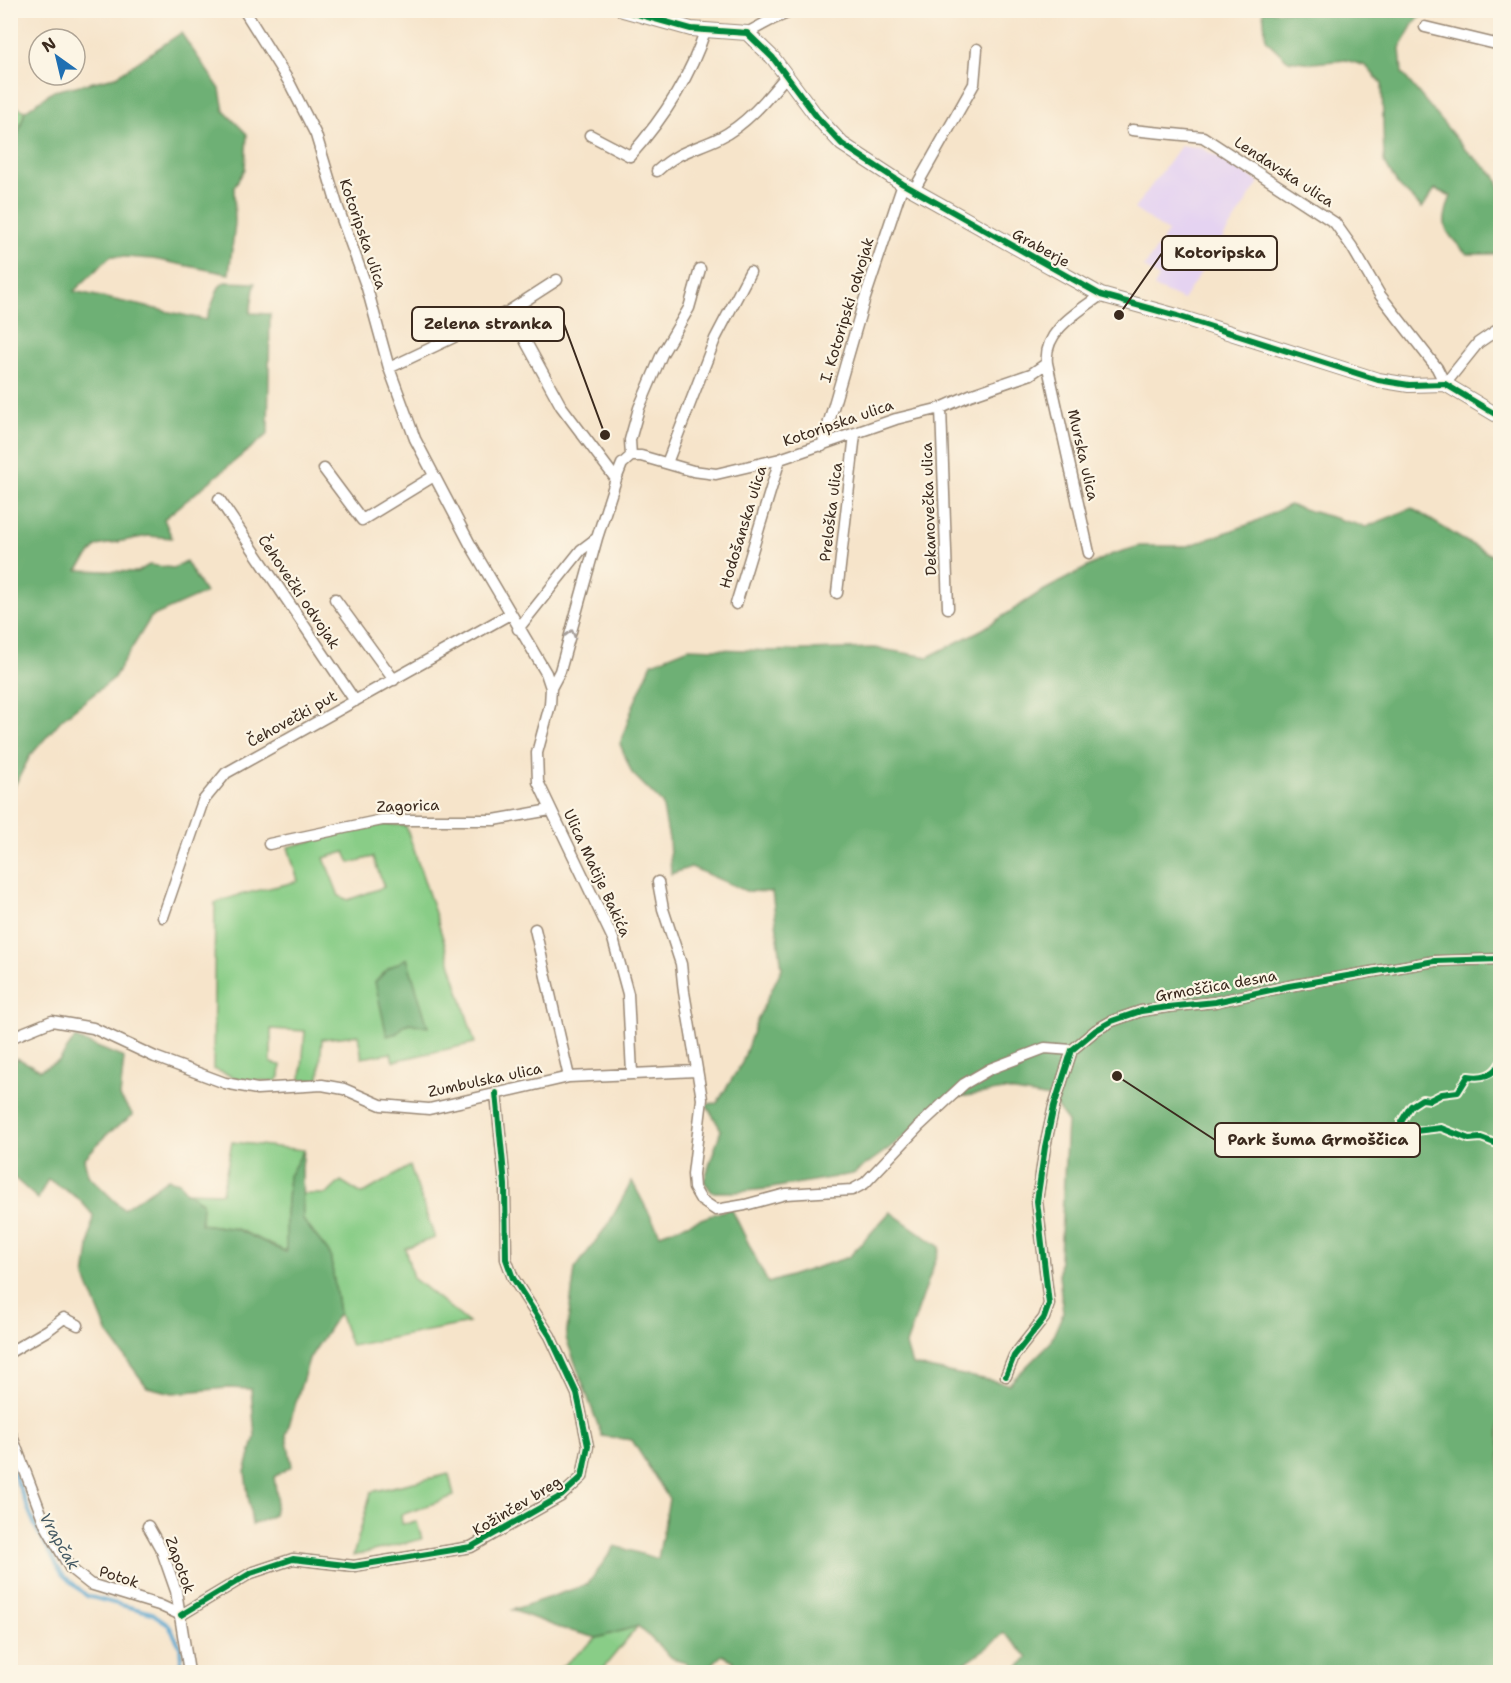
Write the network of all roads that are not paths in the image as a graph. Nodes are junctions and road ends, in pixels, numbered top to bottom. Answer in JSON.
{"nodes":[{"id":1,"x":244,"y":10,"type":"edge"},
{"id":2,"x":622,"y":10,"type":"edge"},
{"id":3,"x":795,"y":10,"type":"edge"},
{"id":4,"x":1425,"y":27,"type":"dead end"},
{"id":5,"x":705,"y":31,"type":"junction"},
{"id":6,"x":747,"y":33,"type":"junction"},
{"id":7,"x":1500,"y":45,"type":"edge"},
{"id":8,"x":977,"y":49,"type":"dead end"},
{"id":9,"x":787,"y":75,"type":"junction"},
{"id":10,"x":1132,"y":130,"type":"dead end"},
{"id":11,"x":590,"y":135,"type":"dead end"},
{"id":12,"x":657,"y":171,"type":"dead end"},
{"id":13,"x":909,"y":187,"type":"junction"},
{"id":14,"x":700,"y":269,"type":"dead end"},
{"id":15,"x":750,"y":272,"type":"dead end"},
{"id":16,"x":556,"y":280,"type":"dead end"},
{"id":17,"x":1101,"y":295,"type":"junction"},
{"id":18,"x":509,"y":310,"type":"junction"},
{"id":19,"x":1500,"y":327,"type":"edge"},
{"id":20,"x":1047,"y":363,"type":"junction"},
{"id":21,"x":389,"y":368,"type":"junction"},
{"id":22,"x":1445,"y":384,"type":"junction"},
{"id":23,"x":941,"y":408,"type":"junction"},
{"id":24,"x":1500,"y":417,"type":"edge"},
{"id":25,"x":855,"y":434,"type":"junction"},
{"id":26,"x":822,"y":446,"type":"junction"},
{"id":27,"x":631,"y":456,"type":"junction"},
{"id":28,"x":780,"y":459,"type":"junction"},
{"id":29,"x":667,"y":462,"type":"junction"},
{"id":30,"x":324,"y":469,"type":"dead end"},
{"id":31,"x":434,"y":476,"type":"junction"},
{"id":32,"x":616,"y":479,"type":"junction"},
{"id":33,"x":219,"y":500,"type":"dead end"},
{"id":34,"x":597,"y":538,"type":"junction"},
{"id":35,"x":1089,"y":553,"type":"dead end"},
{"id":36,"x":837,"y":593,"type":"dead end"},
{"id":37,"x":335,"y":599,"type":"dead end"},
{"id":38,"x":736,"y":604,"type":"dead end"},
{"id":39,"x":948,"y":608,"type":"dead end"},
{"id":40,"x":510,"y":614,"type":"junction"},
{"id":41,"x":518,"y":629,"type":"junction"},
{"id":42,"x":394,"y":680,"type":"junction"},
{"id":43,"x":551,"y":688,"type":"junction"},
{"id":44,"x":355,"y":701,"type":"junction"},
{"id":45,"x":550,"y":810,"type":"junction"},
{"id":46,"x":268,"y":844,"type":"dead end"},
{"id":47,"x":658,"y":882,"type":"dead end"},
{"id":48,"x":163,"y":916,"type":"dead end"},
{"id":49,"x":535,"y":929,"type":"dead end"},
{"id":50,"x":1500,"y":959,"type":"edge"},
{"id":51,"x":10,"y":1038,"type":"edge"},
{"id":52,"x":1072,"y":1050,"type":"junction"},
{"id":53,"x":696,"y":1071,"type":"junction"},
{"id":54,"x":632,"y":1073,"type":"junction"},
{"id":55,"x":569,"y":1077,"type":"junction"},
{"id":56,"x":496,"y":1093,"type":"junction"},
{"id":57,"x":78,"y":1325,"type":"dead end"},
{"id":58,"x":10,"y":1352,"type":"edge"},
{"id":59,"x":1006,"y":1376,"type":"dead end"},
{"id":60,"x":10,"y":1431,"type":"edge"},
{"id":61,"x":148,"y":1526,"type":"dead end"},
{"id":62,"x":181,"y":1615,"type":"junction"},
{"id":63,"x":189,"y":1672,"type":"edge"}],
"edges":[{"from":1,"to":21,"type":"street","name":"Kotoripska ulica"},
{"from":2,"to":5,"type":"street"},
{"from":3,"to":6,"type":"street"},
{"from":4,"to":7,"type":"street"},
{"from":5,"to":6,"type":"street"},
{"from":5,"to":11,"type":"street"},
{"from":6,"to":9,"type":"street","name":"Graberje"},
{"from":8,"to":13,"type":"street","name":"I. Kotoripski odvojak"},
{"from":9,"to":12,"type":"street"},
{"from":9,"to":13,"type":"street","name":"Graberje"},
{"from":10,"to":22,"type":"street","name":"Lendavska ulica"},
{"from":13,"to":17,"type":"street","name":"Graberje"},
{"from":13,"to":26,"type":"street","name":"I. Kotoripski odvojak"},
{"from":14,"to":27,"type":"street"},
{"from":15,"to":29,"type":"street"},
{"from":16,"to":18,"type":"street"},
{"from":17,"to":20,"type":"street"},
{"from":17,"to":22,"type":"street","name":"Graberje"},
{"from":18,"to":21,"type":"street"},
{"from":18,"to":32,"type":"street"},
{"from":19,"to":22,"type":"street"},
{"from":20,"to":23,"type":"street","name":"Kotoripska ulica"},
{"from":20,"to":35,"type":"street","name":"Murska ulica"},
{"from":21,"to":31,"type":"street","name":"Kotoripska ulica"},
{"from":22,"to":24,"type":"street"},
{"from":23,"to":25,"type":"street","name":"Kotoripska ulica"},
{"from":23,"to":39,"type":"street","name":"Dekanovečka ulica"},
{"from":25,"to":26,"type":"street","name":"Kotoripska ulica"},
{"from":25,"to":36,"type":"street","name":"Preloška ulica"},
{"from":26,"to":28,"type":"street","name":"Kotoripska ulica"},
{"from":27,"to":29,"type":"street","name":"Kotoripska ulica"},
{"from":27,"to":32,"type":"street"},
{"from":28,"to":29,"type":"street","name":"Kotoripska ulica"},
{"from":28,"to":38,"type":"street","name":"Hodošanska ulica"},
{"from":30,"to":31,"type":"street"},
{"from":31,"to":40,"type":"street","name":"Kotoripska ulica"},
{"from":32,"to":34,"type":"street"},
{"from":33,"to":44,"type":"street","name":"Čehovečki odvojak"},
{"from":34,"to":41,"type":"street"},
{"from":43,"to":34,"type":"street","one_way":true},
{"from":37,"to":42,"type":"street"},
{"from":40,"to":41,"type":"street","name":"Kotoripska ulica"},
{"from":40,"to":42,"type":"street","name":"Čehovečki put"},
{"from":41,"to":43,"type":"street","name":"Kotoripska ulica"},
{"from":42,"to":44,"type":"street","name":"Čehovečki put"},
{"from":43,"to":45,"type":"street","name":"Ulica Matije Bakića"},
{"from":44,"to":48,"type":"street","name":"Čehovečki put"},
{"from":45,"to":46,"type":"street","name":"Zagorica"},
{"from":45,"to":54,"type":"street","name":"Ulica Matije Bakića"},
{"from":47,"to":53,"type":"street"},
{"from":49,"to":55,"type":"street"},
{"from":50,"to":52,"type":"street","name":"Grmoščica desna"},
{"from":51,"to":56,"type":"street","name":"Zumbulska ulica"},
{"from":52,"to":53,"type":"street"},
{"from":52,"to":59,"type":"street"},
{"from":53,"to":54,"type":"street","name":"Zumbulska ulica"},
{"from":54,"to":55,"type":"street","name":"Zumbulska ulica"},
{"from":55,"to":56,"type":"street","name":"Zumbulska ulica"},
{"from":56,"to":62,"type":"street","name":"Kožinčev breg"},
{"from":57,"to":58,"type":"street"},
{"from":60,"to":62,"type":"street","name":"Potok"},
{"from":61,"to":62,"type":"street","name":"Zapotok"},
{"from":62,"to":63,"type":"street"}]}
